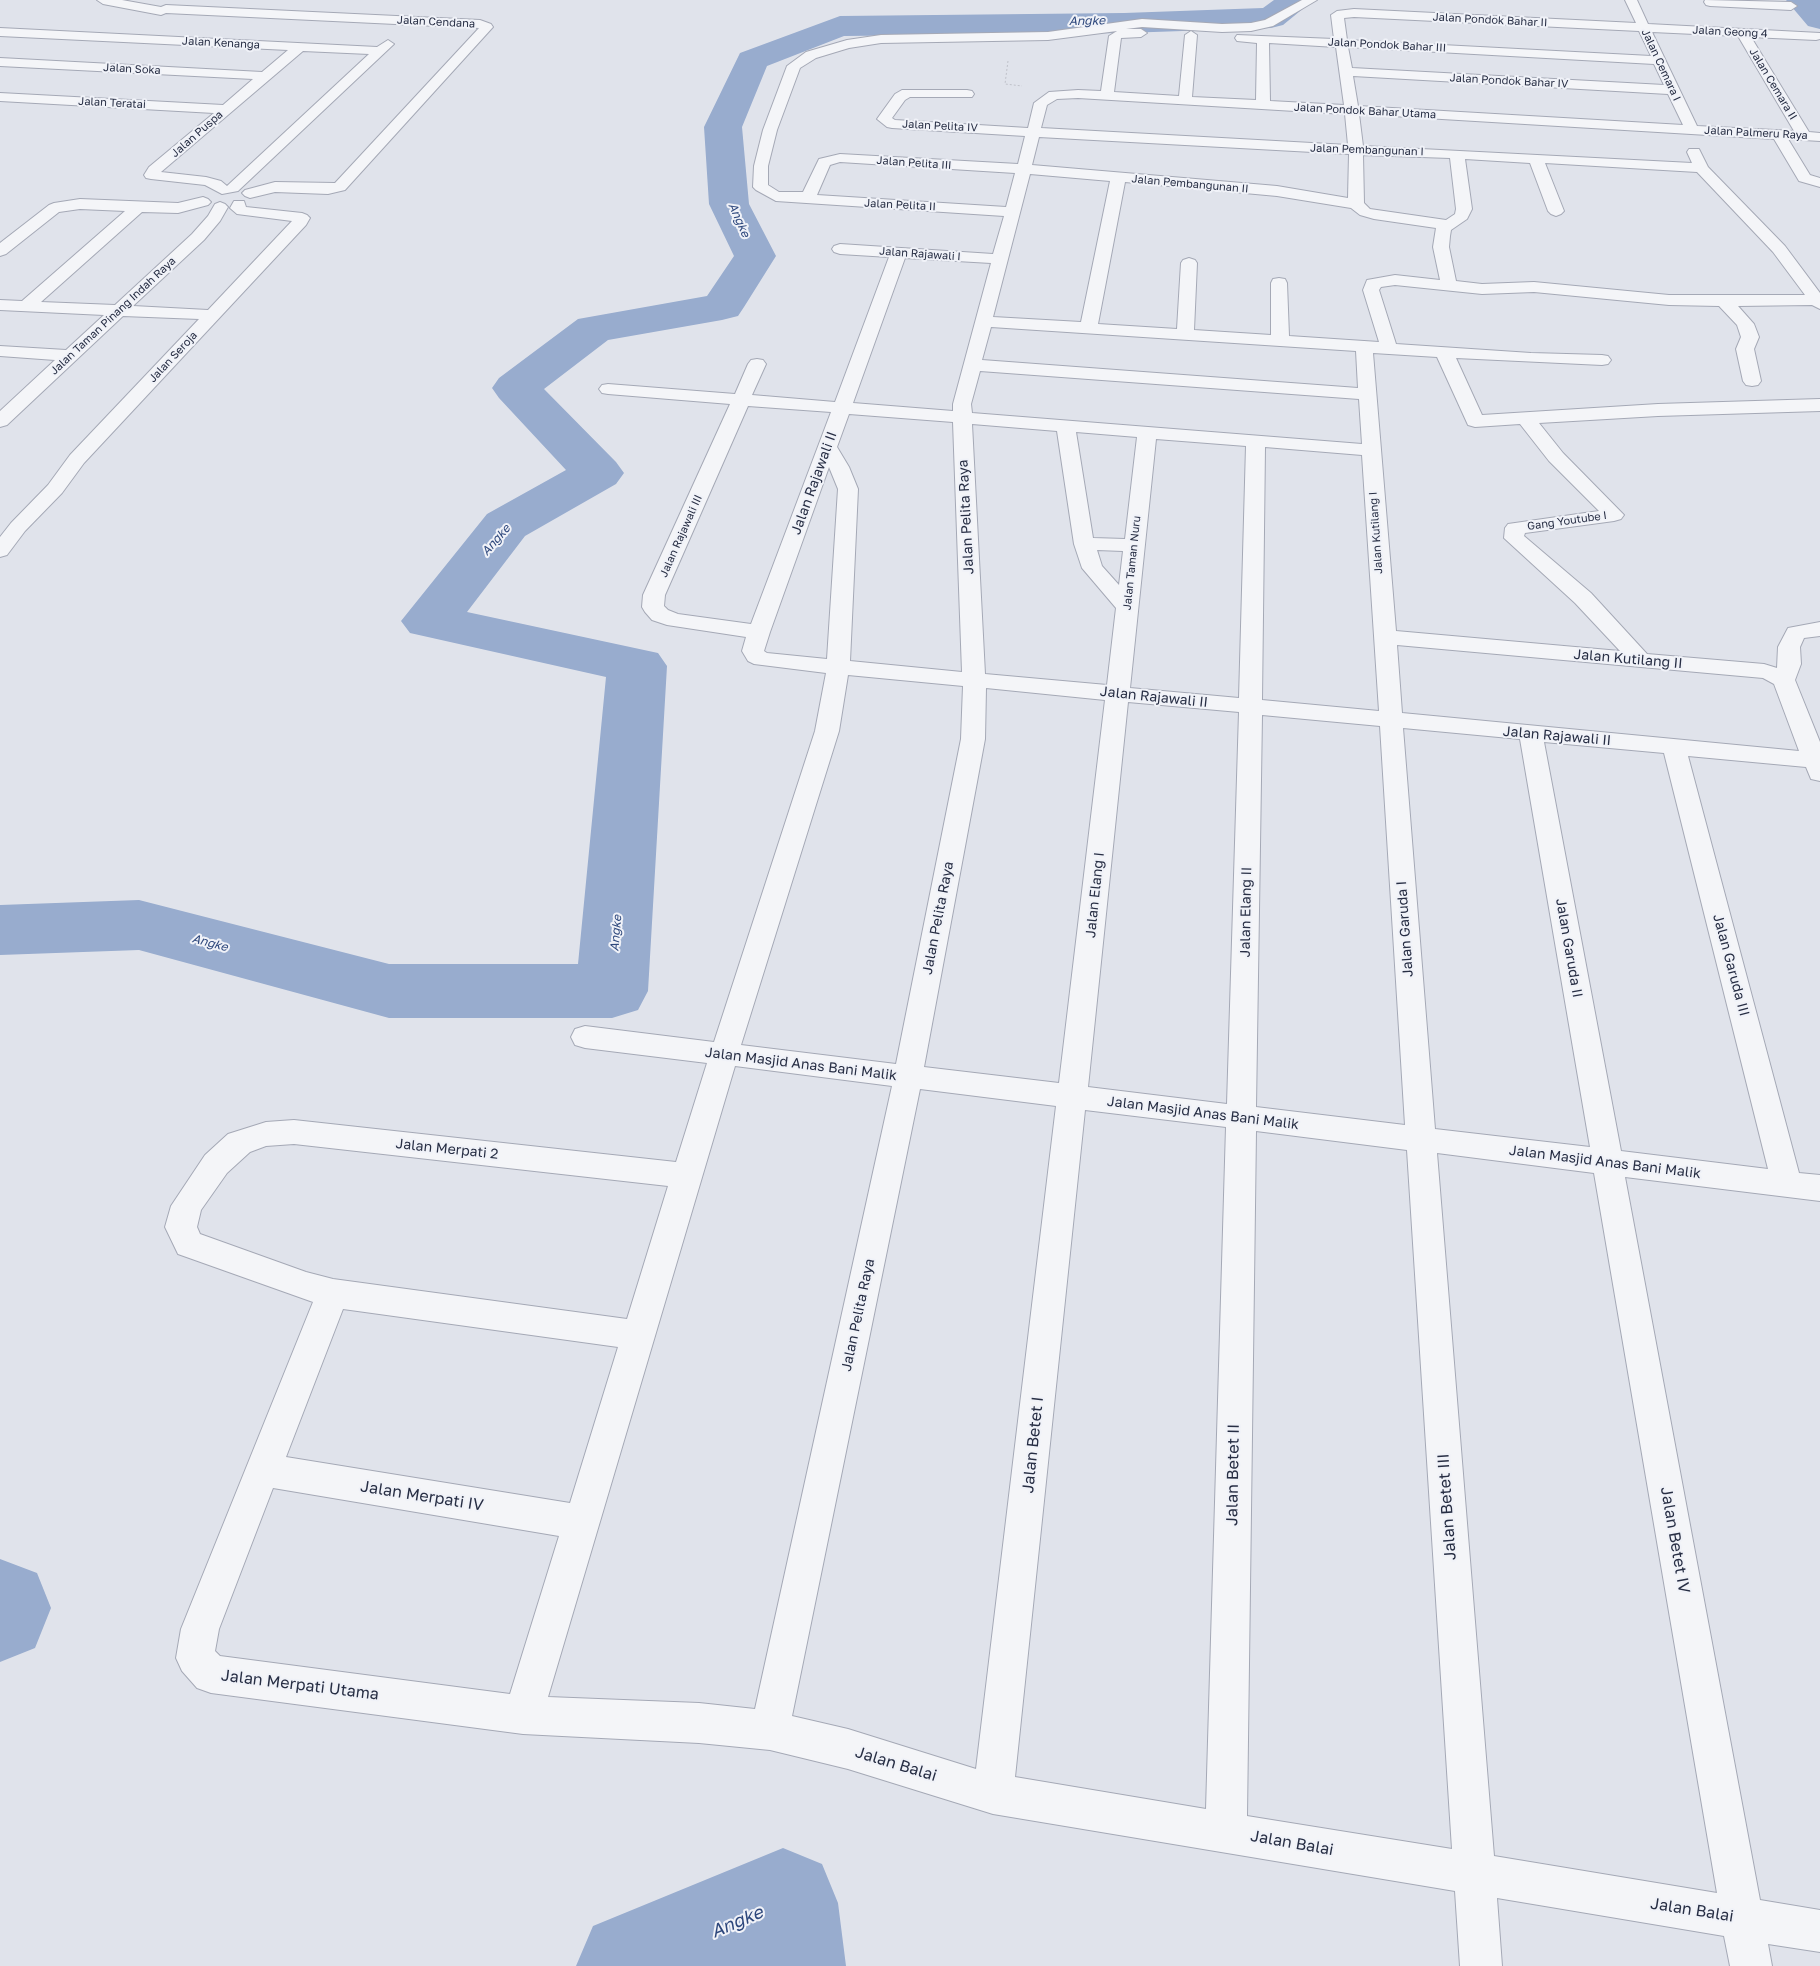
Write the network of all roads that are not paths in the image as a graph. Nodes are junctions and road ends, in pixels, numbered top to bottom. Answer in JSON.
{"nodes":[{"id":1,"x":103,"y":0,"type":"edge"},
{"id":2,"x":187,"y":0,"type":"edge"},
{"id":3,"x":1311,"y":0,"type":"edge"},
{"id":4,"x":1631,"y":0,"type":"edge"},
{"id":5,"x":1710,"y":1,"type":"edge"},
{"id":6,"x":1791,"y":6,"type":"dead end"},
{"id":7,"x":164,"y":10,"type":"junction"},
{"id":8,"x":9,"y":20,"type":"dead end"},
{"id":9,"x":413,"y":21,"type":"junction"},
{"id":10,"x":1644,"y":27,"type":"junction"},
{"id":11,"x":0,"y":32,"type":"edge"},
{"id":12,"x":1727,"y":32,"type":"junction"},
{"id":13,"x":1742,"y":32,"type":"junction"},
{"id":14,"x":61,"y":35,"type":"junction"},
{"id":15,"x":1191,"y":35,"type":"junction"},
{"id":16,"x":1816,"y":36,"type":"dead end"},
{"id":17,"x":114,"y":38,"type":"junction"},
{"id":18,"x":1263,"y":39,"type":"junction"},
{"id":19,"x":1340,"y":43,"type":"junction"},
{"id":20,"x":300,"y":47,"type":"junction"},
{"id":21,"x":380,"y":51,"type":"junction"},
{"id":22,"x":1659,"y":60,"type":"junction"},
{"id":23,"x":0,"y":62,"type":"edge"},
{"id":24,"x":1346,"y":72,"type":"junction"},
{"id":25,"x":264,"y":76,"type":"junction"},
{"id":26,"x":1673,"y":90,"type":"junction"},
{"id":27,"x":967,"y":94,"type":"dead end"},
{"id":28,"x":1107,"y":96,"type":"junction"},
{"id":29,"x":0,"y":97,"type":"edge"},
{"id":30,"x":1053,"y":99,"type":"joint"},
{"id":31,"x":1185,"y":101,"type":"junction"},
{"id":32,"x":1263,"y":106,"type":"junction"},
{"id":33,"x":224,"y":109,"type":"junction"},
{"id":34,"x":1352,"y":111,"type":"junction"},
{"id":35,"x":1688,"y":130,"type":"junction"},
{"id":36,"x":1033,"y":131,"type":"junction"},
{"id":37,"x":1778,"y":134,"type":"junction"},
{"id":38,"x":1804,"y":136,"type":"junction"},
{"id":39,"x":1820,"y":137,"type":"edge"},
{"id":40,"x":1356,"y":150,"type":"junction"},
{"id":41,"x":1457,"y":154,"type":"junction"},
{"id":42,"x":1536,"y":159,"type":"junction"},
{"id":43,"x":1701,"y":168,"type":"junction"},
{"id":44,"x":1023,"y":169,"type":"junction"},
{"id":45,"x":1118,"y":178,"type":"junction"},
{"id":46,"x":1820,"y":183,"type":"edge"},
{"id":47,"x":236,"y":193,"type":"junction"},
{"id":48,"x":809,"y":197,"type":"junction"},
{"id":49,"x":203,"y":202,"type":"junction"},
{"id":50,"x":1356,"y":204,"type":"junction"},
{"id":51,"x":138,"y":207,"type":"junction"},
{"id":52,"x":220,"y":207,"type":"junction"},
{"id":53,"x":1556,"y":211,"type":"dead end"},
{"id":54,"x":1012,"y":212,"type":"junction"},
{"id":55,"x":1449,"y":225,"type":"junction"},
{"id":56,"x":840,"y":249,"type":"dead end"},
{"id":57,"x":0,"y":251,"type":"edge"},
{"id":58,"x":899,"y":253,"type":"junction"},
{"id":59,"x":999,"y":259,"type":"junction"},
{"id":60,"x":1189,"y":263,"type":"dead end"},
{"id":61,"x":1279,"y":283,"type":"dead end"},
{"id":62,"x":1448,"y":285,"type":"junction"},
{"id":63,"x":1724,"y":301,"type":"junction"},
{"id":64,"x":1818,"y":302,"type":"edge"},
{"id":65,"x":0,"y":304,"type":"edge"},
{"id":66,"x":26,"y":306,"type":"junction"},
{"id":67,"x":118,"y":310,"type":"junction"},
{"id":68,"x":212,"y":315,"type":"junction"},
{"id":69,"x":983,"y":321,"type":"junction"},
{"id":70,"x":1089,"y":328,"type":"junction"},
{"id":71,"x":1185,"y":334,"type":"junction"},
{"id":72,"x":1280,"y":341,"type":"junction"},
{"id":73,"x":1364,"y":346,"type":"junction"},
{"id":74,"x":1389,"y":348,"type":"junction"},
{"id":75,"x":0,"y":351,"type":"edge"},
{"id":76,"x":1444,"y":352,"type":"junction"},
{"id":77,"x":69,"y":356,"type":"junction"},
{"id":78,"x":1602,"y":360,"type":"dead end"},
{"id":79,"x":757,"y":364,"type":"dead end"},
{"id":80,"x":972,"y":365,"type":"junction"},
{"id":81,"x":1752,"y":381,"type":"dead end"},
{"id":82,"x":608,"y":389,"type":"dead end"},
{"id":83,"x":1366,"y":394,"type":"junction"},
{"id":84,"x":741,"y":400,"type":"junction"},
{"id":85,"x":9,"y":404,"type":"edge"},
{"id":86,"x":1820,"y":405,"type":"edge"},
{"id":87,"x":841,"y":408,"type":"junction"},
{"id":88,"x":961,"y":418,"type":"junction"},
{"id":89,"x":1526,"y":419,"type":"junction"},
{"id":90,"x":0,"y":422,"type":"edge"},
{"id":91,"x":1066,"y":426,"type":"junction"},
{"id":92,"x":1147,"y":432,"type":"junction"},
{"id":93,"x":1256,"y":441,"type":"junction"},
{"id":94,"x":827,"y":446,"type":"junction"},
{"id":95,"x":1370,"y":450,"type":"junction"},
{"id":96,"x":1084,"y":544,"type":"junction"},
{"id":97,"x":1134,"y":545,"type":"junction"},
{"id":98,"x":0,"y":551,"type":"edge"},
{"id":99,"x":1127,"y":607,"type":"junction"},
{"id":100,"x":1820,"y":629,"type":"edge"},
{"id":101,"x":759,"y":632,"type":"junction"},
{"id":102,"x":1384,"y":637,"type":"junction"},
{"id":103,"x":1640,"y":660,"type":"junction"},
{"id":104,"x":838,"y":667,"type":"junction"},
{"id":105,"x":974,"y":680,"type":"junction"},
{"id":106,"x":1784,"y":680,"type":"junction"},
{"id":107,"x":1117,"y":694,"type":"junction"},
{"id":108,"x":1250,"y":706,"type":"junction"},
{"id":109,"x":1390,"y":720,"type":"junction"},
{"id":110,"x":1531,"y":733,"type":"junction"},
{"id":111,"x":1674,"y":747,"type":"junction"},
{"id":112,"x":1818,"y":766,"type":"edge"},
{"id":113,"x":585,"y":1037,"type":"dead end"},
{"id":114,"x":724,"y":1054,"type":"junction"},
{"id":115,"x":908,"y":1076,"type":"junction"},
{"id":116,"x":1072,"y":1096,"type":"junction"},
{"id":117,"x":1241,"y":1118,"type":"junction"},
{"id":118,"x":1420,"y":1139,"type":"junction"},
{"id":119,"x":1608,"y":1163,"type":"junction"},
{"id":120,"x":687,"y":1176,"type":"junction"},
{"id":121,"x":1787,"y":1184,"type":"junction"},
{"id":122,"x":1820,"y":1188,"type":"edge"},
{"id":123,"x":333,"y":1293,"type":"junction"},
{"id":124,"x":638,"y":1335,"type":"junction"},
{"id":125,"x":263,"y":1470,"type":"junction"},
{"id":126,"x":581,"y":1522,"type":"junction"},
{"id":127,"x":523,"y":1715,"type":"junction"},
{"id":128,"x":770,"y":1730,"type":"junction"},
{"id":129,"x":994,"y":1794,"type":"junction"},
{"id":130,"x":1226,"y":1832,"type":"junction"},
{"id":131,"x":1474,"y":1874,"type":"junction"},
{"id":132,"x":1742,"y":1918,"type":"junction"},
{"id":133,"x":1820,"y":1931,"type":"edge"},
{"id":134,"x":1480,"y":1966,"type":"edge"},
{"id":135,"x":1751,"y":1966,"type":"edge"}],
"edges":[{"from":1,"to":7,"type":"street","name":"Jalan Cendana"},
{"from":2,"to":7,"type":"street"},
{"from":3,"to":48,"type":"street","name":"Jalan Pelita II"},
{"from":4,"to":10,"type":"street","name":"Jalan Cemara I"},
{"from":5,"to":6,"type":"street"},
{"from":5,"to":12,"type":"street"},
{"from":7,"to":9,"type":"street","name":"Jalan Cendana"},
{"from":7,"to":17,"type":"street"},
{"from":8,"to":14,"type":"street","name":"Jalan Kenanga"},
{"from":9,"to":21,"type":"street"},
{"from":9,"to":47,"type":"street","name":"Jalan Cendana"},
{"from":10,"to":12,"type":"street","name":"Jalan Geong 4"},
{"from":10,"to":19,"type":"street","name":"Jalan Pondok Bahar II"},
{"from":10,"to":22,"type":"street","name":"Jalan Cemara I"},
{"from":11,"to":14,"type":"street","name":"Jalan Kenanga"},
{"from":12,"to":13,"type":"street","name":"Jalan Geong 4"},
{"from":13,"to":16,"type":"street","name":"Jalan Geong 4"},
{"from":13,"to":38,"type":"street","name":"Jalan Cemara II"},
{"from":14,"to":17,"type":"street","name":"Jalan Kenanga"},
{"from":15,"to":18,"type":"street","name":"Jalan Pondok Bahar III"},
{"from":15,"to":28,"type":"street","name":"Jalan Pondok Bahar III"},
{"from":15,"to":31,"type":"street"},
{"from":17,"to":20,"type":"street","name":"Jalan Kenanga"},
{"from":18,"to":19,"type":"street","name":"Jalan Pondok Bahar III"},
{"from":18,"to":32,"type":"street"},
{"from":19,"to":22,"type":"street","name":"Jalan Pondok Bahar III"},
{"from":19,"to":24,"type":"street"},
{"from":20,"to":21,"type":"street","name":"Jalan Kenanga"},
{"from":20,"to":25,"type":"street","name":"Jalan Puspa"},
{"from":21,"to":47,"type":"street"},
{"from":22,"to":26,"type":"street","name":"Jalan Cemara I"},
{"from":23,"to":25,"type":"street","name":"Jalan Soka"},
{"from":24,"to":26,"type":"street","name":"Jalan Pondok Bahar IV"},
{"from":24,"to":34,"type":"street"},
{"from":25,"to":33,"type":"street","name":"Jalan Puspa"},
{"from":26,"to":35,"type":"street","name":"Jalan Cemara I"},
{"from":27,"to":36,"type":"street","name":"Jalan Pelita IV"},
{"from":28,"to":30,"type":"street","name":"Jalan Pondok Bahar Utama"},
{"from":28,"to":31,"type":"street","name":"Jalan Pondok Bahar Utama"},
{"from":29,"to":33,"type":"street","name":"Jalan Teratai"},
{"from":30,"to":36,"type":"street","name":"Jalan Pelita Raya"},
{"from":31,"to":32,"type":"street","name":"Jalan Pondok Bahar Utama"},
{"from":32,"to":34,"type":"street","name":"Jalan Pondok Bahar Utama"},
{"from":33,"to":47,"type":"street","name":"Jalan Puspa"},
{"from":34,"to":35,"type":"street","name":"Jalan Pondok Bahar Utama"},
{"from":34,"to":40,"type":"street"},
{"from":35,"to":37,"type":"street","name":"Jalan Palmeru Raya"},
{"from":35,"to":43,"type":"street","name":"Jalan Cemara I"},
{"from":36,"to":40,"type":"street","name":"Jalan Pembangunan I"},
{"from":36,"to":44,"type":"street","name":"Jalan Pelita Raya"},
{"from":37,"to":38,"type":"street","name":"Jalan Palmeru Raya"},
{"from":37,"to":46,"type":"street"},
{"from":38,"to":39,"type":"street","name":"Jalan Palmeru Raya"},
{"from":40,"to":41,"type":"street","name":"Jalan Pembangunan I"},
{"from":40,"to":50,"type":"street"},
{"from":41,"to":42,"type":"street","name":"Jalan Pembangunan I"},
{"from":41,"to":55,"type":"street"},
{"from":42,"to":43,"type":"street","name":"Jalan Pembangunan I"},
{"from":42,"to":53,"type":"street"},
{"from":43,"to":64,"type":"street","name":"Jalan Cemara I"},
{"from":44,"to":45,"type":"street","name":"Jalan Pembangunan II"},
{"from":44,"to":48,"type":"street","name":"Jalan Pelita III"},
{"from":44,"to":54,"type":"street","name":"Jalan Pelita Raya"},
{"from":45,"to":50,"type":"street","name":"Jalan Pembangunan II"},
{"from":45,"to":70,"type":"street"},
{"from":47,"to":49,"type":"street"},
{"from":47,"to":52,"type":"street"},
{"from":47,"to":68,"type":"street","name":"Jalan Seroja"},
{"from":48,"to":54,"type":"street","name":"Jalan Pelita II"},
{"from":49,"to":51,"type":"street"},
{"from":49,"to":52,"type":"street"},
{"from":50,"to":55,"type":"street","name":"Jalan Pembangunan II"},
{"from":51,"to":57,"type":"street"},
{"from":51,"to":66,"type":"street"},
{"from":52,"to":67,"type":"street","name":"Jalan Taman Pinang Indah Raya"},
{"from":54,"to":59,"type":"street","name":"Jalan Pelita Raya"},
{"from":55,"to":62,"type":"street"},
{"from":56,"to":58,"type":"street","name":"Jalan Rajawali I"},
{"from":58,"to":59,"type":"street","name":"Jalan Rajawali I"},
{"from":58,"to":87,"type":"street","name":"Jalan Rajawali II"},
{"from":59,"to":69,"type":"street","name":"Jalan Pelita Raya"},
{"from":60,"to":71,"type":"street"},
{"from":61,"to":72,"type":"street"},
{"from":62,"to":63,"type":"street"},
{"from":62,"to":74,"type":"street"},
{"from":63,"to":64,"type":"street"},
{"from":63,"to":81,"type":"street"},
{"from":65,"to":66,"type":"street"},
{"from":66,"to":67,"type":"street"},
{"from":67,"to":68,"type":"street"},
{"from":67,"to":77,"type":"street","name":"Jalan Taman Pinang Indah Raya"},
{"from":68,"to":98,"type":"street","name":"Jalan Seroja"},
{"from":69,"to":70,"type":"street"},
{"from":69,"to":80,"type":"street","name":"Jalan Pelita Raya"},
{"from":70,"to":71,"type":"street"},
{"from":71,"to":72,"type":"street"},
{"from":72,"to":73,"type":"street"},
{"from":73,"to":74,"type":"street"},
{"from":73,"to":83,"type":"street","name":"Jalan Kutilang I"},
{"from":74,"to":76,"type":"street"},
{"from":75,"to":77,"type":"street"},
{"from":76,"to":78,"type":"street"},
{"from":76,"to":89,"type":"street"},
{"from":77,"to":85,"type":"street","name":"Jalan Taman Pinang Indah Raya"},
{"from":79,"to":84,"type":"street","name":"Jalan Rajawali III"},
{"from":80,"to":83,"type":"street"},
{"from":80,"to":88,"type":"street","name":"Jalan Pelita Raya"},
{"from":82,"to":84,"type":"street"},
{"from":83,"to":95,"type":"street","name":"Jalan Kutilang I"},
{"from":84,"to":87,"type":"street"},
{"from":84,"to":101,"type":"street","name":"Jalan Rajawali III"},
{"from":85,"to":90,"type":"street","name":"Jalan Taman Pinang Indah Raya"},
{"from":86,"to":89,"type":"street"},
{"from":87,"to":88,"type":"street"},
{"from":87,"to":94,"type":"street","name":"Jalan Rajawali II"},
{"from":88,"to":91,"type":"street"},
{"from":88,"to":105,"type":"street","name":"Jalan Pelita Raya"},
{"from":89,"to":103,"type":"street","name":"Gang Youtube I"},
{"from":91,"to":92,"type":"street"},
{"from":91,"to":96,"type":"street"},
{"from":92,"to":93,"type":"street"},
{"from":92,"to":97,"type":"street","name":"Jalan Taman Nuru"},
{"from":93,"to":95,"type":"street"},
{"from":93,"to":108,"type":"street","name":"Jalan Elang II"},
{"from":94,"to":101,"type":"street","name":"Jalan Rajawali II"},
{"from":94,"to":104,"type":"street"},
{"from":95,"to":102,"type":"street","name":"Jalan Kutilang I"},
{"from":96,"to":97,"type":"street"},
{"from":96,"to":99,"type":"street"},
{"from":97,"to":99,"type":"street","name":"Jalan Taman Nuru"},
{"from":99,"to":107,"type":"street","name":"Jalan Taman Nuru"},
{"from":100,"to":106,"type":"street"},
{"from":101,"to":104,"type":"street","name":"Jalan Rajawali II"},
{"from":102,"to":103,"type":"street","name":"Jalan Kutilang II"},
{"from":102,"to":109,"type":"street","name":"Jalan Kutilang I"},
{"from":103,"to":106,"type":"street","name":"Jalan Kutilang II"},
{"from":104,"to":105,"type":"street","name":"Jalan Rajawali II"},
{"from":104,"to":114,"type":"street"},
{"from":105,"to":107,"type":"street","name":"Jalan Rajawali II"},
{"from":105,"to":115,"type":"street","name":"Jalan Pelita Raya"},
{"from":106,"to":112,"type":"street"},
{"from":107,"to":108,"type":"street","name":"Jalan Rajawali II"},
{"from":107,"to":116,"type":"street","name":"Jalan Elang I"},
{"from":108,"to":109,"type":"street","name":"Jalan Rajawali II"},
{"from":108,"to":117,"type":"street","name":"Jalan Elang II"},
{"from":109,"to":110,"type":"street","name":"Jalan Rajawali II"},
{"from":109,"to":118,"type":"street","name":"Jalan Garuda I"},
{"from":110,"to":111,"type":"street","name":"Jalan Rajawali II"},
{"from":110,"to":119,"type":"street","name":"Jalan Garuda II"},
{"from":111,"to":112,"type":"street","name":"Jalan Rajawali II"},
{"from":111,"to":121,"type":"street","name":"Jalan Garuda III"},
{"from":113,"to":114,"type":"street","name":"Jalan Masjid Anas Bani Malik"},
{"from":114,"to":115,"type":"street","name":"Jalan Masjid Anas Bani Malik"},
{"from":114,"to":120,"type":"street"},
{"from":115,"to":116,"type":"street","name":"Jalan Masjid Anas Bani Malik"},
{"from":115,"to":128,"type":"street","name":"Jalan Pelita Raya"},
{"from":116,"to":117,"type":"street","name":"Jalan Masjid Anas Bani Malik"},
{"from":116,"to":129,"type":"street","name":"Jalan Betet I"},
{"from":117,"to":118,"type":"street","name":"Jalan Masjid Anas Bani Malik"},
{"from":117,"to":130,"type":"street","name":"Jalan Betet II"},
{"from":118,"to":119,"type":"street","name":"Jalan Masjid Anas Bani Malik"},
{"from":118,"to":131,"type":"street","name":"Jalan Betet III"},
{"from":119,"to":121,"type":"street","name":"Jalan Masjid Anas Bani Malik"},
{"from":119,"to":132,"type":"street","name":"Jalan Betet IV"},
{"from":120,"to":123,"type":"street","name":"Jalan Merpati 2"},
{"from":120,"to":124,"type":"street"},
{"from":121,"to":122,"type":"street","name":"Jalan Masjid Anas Bani Malik"},
{"from":123,"to":124,"type":"street","name":"Jalan Merpati 2"},
{"from":123,"to":125,"type":"street","name":"Jalan Merpati Utama"},
{"from":124,"to":126,"type":"street"},
{"from":125,"to":126,"type":"street","name":"Jalan Merpati IV"},
{"from":125,"to":127,"type":"street","name":"Jalan Merpati Utama"},
{"from":126,"to":127,"type":"street"},
{"from":127,"to":128,"type":"street","name":"Jalan Merpati Utama"},
{"from":128,"to":129,"type":"street","name":"Jalan Balai"},
{"from":129,"to":130,"type":"street","name":"Jalan Balai"},
{"from":130,"to":131,"type":"street","name":"Jalan Balai"},
{"from":131,"to":132,"type":"street","name":"Jalan Balai"},
{"from":131,"to":134,"type":"street","name":"Jalan Betet III"},
{"from":132,"to":133,"type":"street","name":"Jalan Balai"},
{"from":132,"to":135,"type":"street","name":"Jalan Betet IV"}]}
